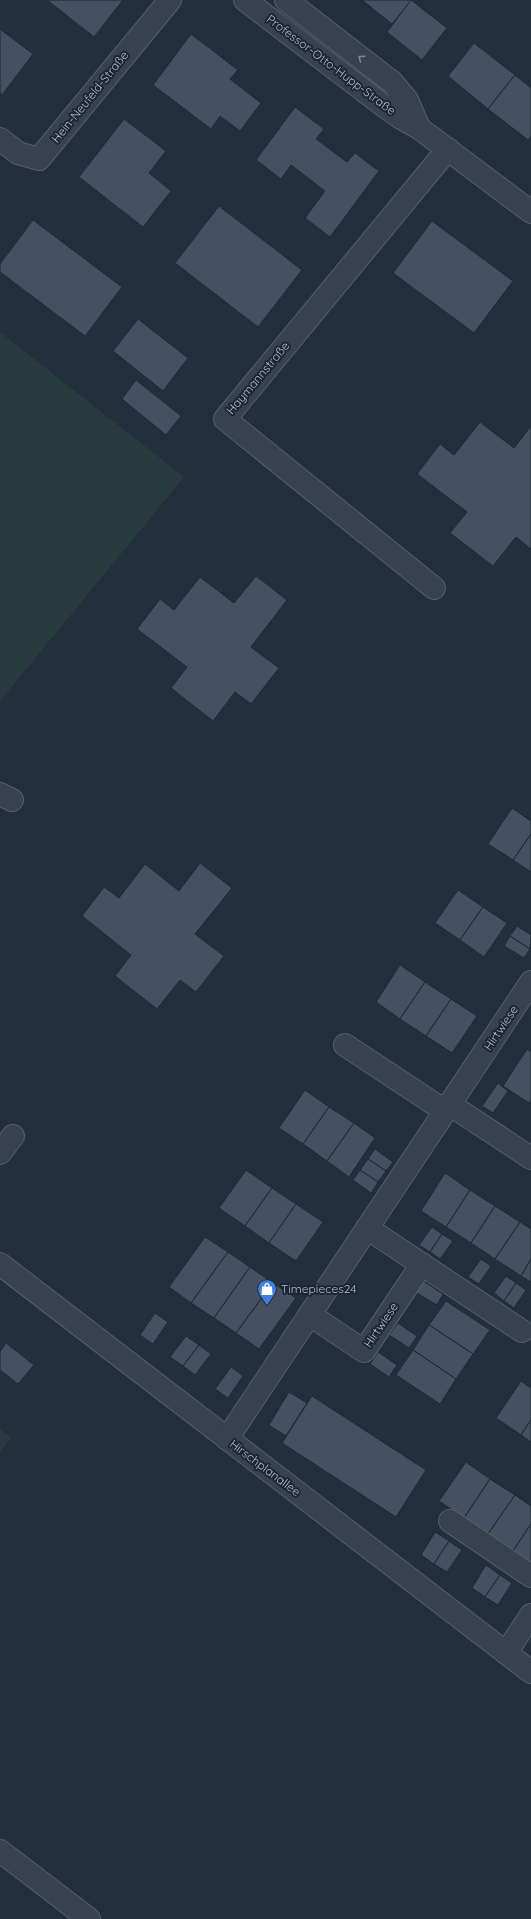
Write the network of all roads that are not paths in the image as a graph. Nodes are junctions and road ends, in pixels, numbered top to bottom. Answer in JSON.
{"nodes":[{"id":1,"x":170,"y":0,"type":"edge"},
{"id":2,"x":245,"y":0,"type":"edge"},
{"id":3,"x":286,"y":0,"type":"edge"},
{"id":4,"x":269,"y":7,"type":"edge"},
{"id":5,"x":419,"y":128,"type":"junction"},
{"id":6,"x":0,"y":139,"type":"edge"},
{"id":7,"x":448,"y":149,"type":"junction"},
{"id":8,"x":531,"y":212,"type":"edge"},
{"id":9,"x":434,"y":588,"type":"dead end"},
{"id":10,"x":529,"y":989,"type":"edge"},
{"id":11,"x":345,"y":1045,"type":"dead end"},
{"id":12,"x":447,"y":1108,"type":"junction"},
{"id":13,"x":531,"y":1158,"type":"edge"},
{"id":14,"x":367,"y":1228,"type":"junction"},
{"id":15,"x":0,"y":1264,"type":"edge"},
{"id":16,"x":422,"y":1264,"type":"junction"},
{"id":17,"x":310,"y":1315,"type":"junction"},
{"id":18,"x":522,"y":1331,"type":"dead end"},
{"id":19,"x":227,"y":1439,"type":"junction"},
{"id":20,"x":450,"y":1521,"type":"dead end"},
{"id":21,"x":531,"y":1576,"type":"edge"},
{"id":22,"x":531,"y":1615,"type":"edge"},
{"id":23,"x":506,"y":1653,"type":"junction"},
{"id":24,"x":531,"y":1672,"type":"edge"},
{"id":25,"x":0,"y":1851,"type":"edge"},
{"id":26,"x":88,"y":1919,"type":"edge"}],
"edges":[{"from":1,"to":6,"type":"street","name":"Hein-Neufeld-Straße"},
{"from":2,"to":4,"type":"street","name":"Professor-Otto-Hupp-Straße"},
{"from":5,"to":3,"type":"street","name":"Professor-Otto-Hupp-Straße","one_way":true},
{"from":4,"to":5,"type":"street","name":"Professor-Otto-Hupp-Straße"},
{"from":5,"to":7,"type":"street","name":"Professor-Otto-Hupp-Straße"},
{"from":7,"to":8,"type":"street","name":"Professor-Otto-Hupp-Straße"},
{"from":7,"to":9,"type":"street","name":"Haymannstraße"},
{"from":10,"to":12,"type":"street","name":"Hirtwiese"},
{"from":11,"to":12,"type":"street"},
{"from":12,"to":13,"type":"street"},
{"from":12,"to":14,"type":"street","name":"Hirtwiese"},
{"from":14,"to":16,"type":"street"},
{"from":14,"to":17,"type":"street","name":"Hirtwiese"},
{"from":15,"to":19,"type":"street","name":"Hirschplanallee"},
{"from":16,"to":17,"type":"street","name":"Hirtwiese"},
{"from":16,"to":18,"type":"street"},
{"from":17,"to":19,"type":"street","name":"Hirtwiese"},
{"from":19,"to":23,"type":"street","name":"Hirschplanallee"},
{"from":20,"to":21,"type":"street"},
{"from":22,"to":23,"type":"street"},
{"from":23,"to":24,"type":"street","name":"Hirschplanallee"},
{"from":25,"to":26,"type":"street"}]}
